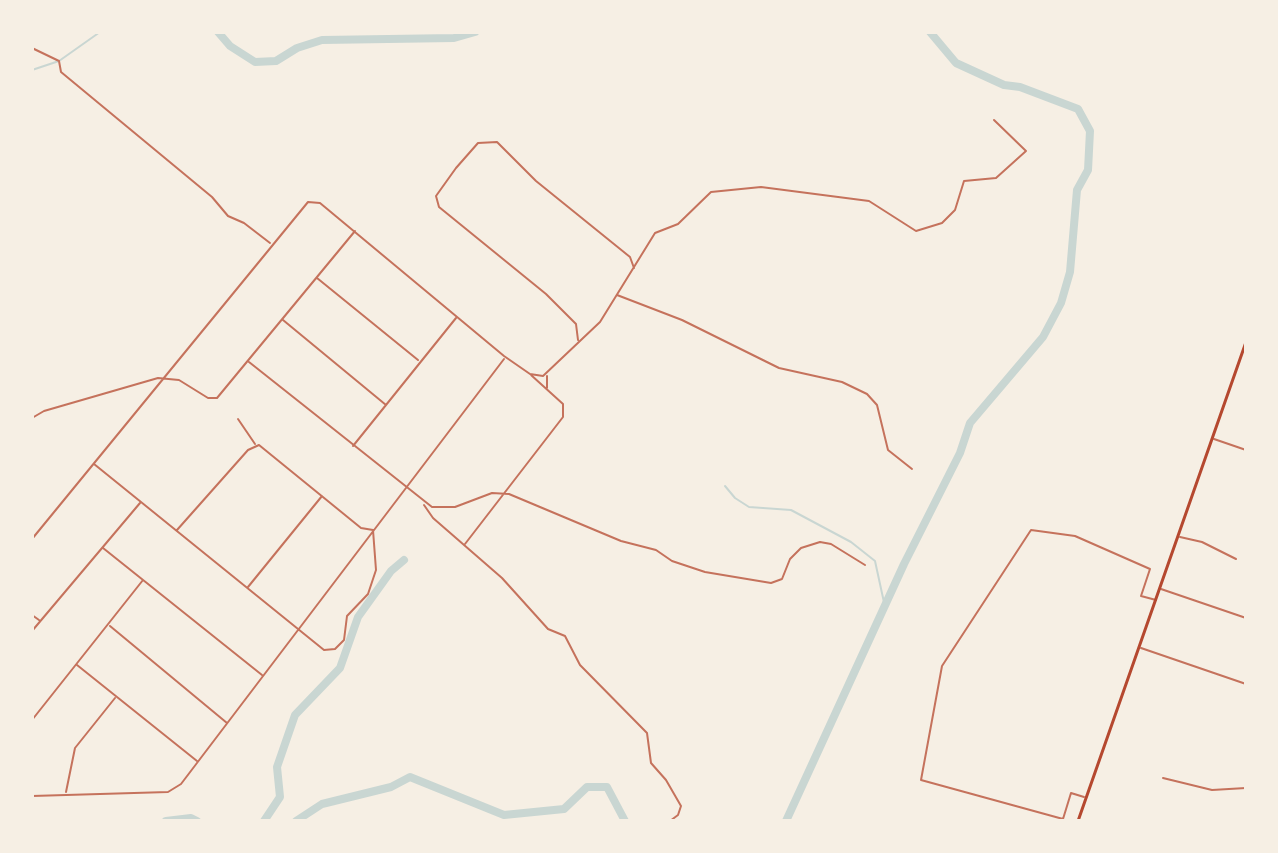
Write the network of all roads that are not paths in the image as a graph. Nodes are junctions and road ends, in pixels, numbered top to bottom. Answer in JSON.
{"nodes":[{"id":1,"x":32,"y":48,"type":"edge"},
{"id":2,"x":994,"y":120,"type":"dead end"},
{"id":3,"x":355,"y":231,"type":"junction"},
{"id":4,"x":271,"y":244,"type":"junction"},
{"id":5,"x":634,"y":268,"type":"junction"},
{"id":6,"x":316,"y":278,"type":"junction"},
{"id":7,"x":617,"y":295,"type":"junction"},
{"id":8,"x":457,"y":317,"type":"junction"},
{"id":9,"x":282,"y":320,"type":"junction"},
{"id":10,"x":577,"y":341,"type":"junction"},
{"id":11,"x":1246,"y":342,"type":"edge"},
{"id":12,"x":504,"y":356,"type":"junction"},
{"id":13,"x":420,"y":361,"type":"junction"},
{"id":14,"x":249,"y":362,"type":"junction"},
{"id":15,"x":530,"y":374,"type":"junction"},
{"id":16,"x":548,"y":374,"type":"junction"},
{"id":17,"x":165,"y":378,"type":"junction"},
{"id":18,"x":549,"y":391,"type":"junction"},
{"id":19,"x":387,"y":406,"type":"junction"},
{"id":20,"x":32,"y":418,"type":"edge"},
{"id":21,"x":238,"y":419,"type":"dead end"},
{"id":22,"x":1213,"y":439,"type":"junction"},
{"id":23,"x":256,"y":445,"type":"junction"},
{"id":24,"x":353,"y":446,"type":"junction"},
{"id":25,"x":1246,"y":450,"type":"edge"},
{"id":26,"x":94,"y":464,"type":"junction"},
{"id":27,"x":912,"y":469,"type":"dead end"},
{"id":28,"x":405,"y":488,"type":"junction"},
{"id":29,"x":504,"y":493,"type":"junction"},
{"id":30,"x":323,"y":495,"type":"junction"},
{"id":31,"x":141,"y":502,"type":"junction"},
{"id":32,"x":423,"y":503,"type":"junction"},
{"id":33,"x":177,"y":530,"type":"junction"},
{"id":34,"x":373,"y":530,"type":"junction"},
{"id":35,"x":1179,"y":537,"type":"junction"},
{"id":36,"x":32,"y":539,"type":"edge"},
{"id":37,"x":463,"y":546,"type":"junction"},
{"id":38,"x":103,"y":548,"type":"junction"},
{"id":39,"x":1236,"y":559,"type":"dead end"},
{"id":40,"x":865,"y":565,"type":"dead end"},
{"id":41,"x":144,"y":579,"type":"junction"},
{"id":42,"x":247,"y":588,"type":"junction"},
{"id":43,"x":1161,"y":589,"type":"junction"},
{"id":44,"x":1157,"y":601,"type":"junction"},
{"id":45,"x":32,"y":615,"type":"edge"},
{"id":46,"x":1246,"y":618,"type":"edge"},
{"id":47,"x":40,"y":621,"type":"junction"},
{"id":48,"x":109,"y":625,"type":"junction"},
{"id":49,"x":297,"y":628,"type":"junction"},
{"id":50,"x":32,"y":631,"type":"edge"},
{"id":51,"x":1140,"y":647,"type":"junction"},
{"id":52,"x":76,"y":665,"type":"junction"},
{"id":53,"x":262,"y":675,"type":"junction"},
{"id":54,"x":1246,"y":684,"type":"edge"},
{"id":55,"x":115,"y":697,"type":"junction"},
{"id":56,"x":32,"y":720,"type":"edge"},
{"id":57,"x":227,"y":723,"type":"junction"},
{"id":58,"x":198,"y":762,"type":"junction"},
{"id":59,"x":1163,"y":778,"type":"dead end"},
{"id":60,"x":1246,"y":788,"type":"edge"},
{"id":61,"x":65,"y":795,"type":"junction"},
{"id":62,"x":32,"y":796,"type":"edge"},
{"id":63,"x":1086,"y":798,"type":"junction"},
{"id":64,"x":670,"y":821,"type":"edge"},
{"id":65,"x":1078,"y":821,"type":"edge"}],
"edges":[{"from":1,"to":4,"type":"street"},
{"from":2,"to":5,"type":"street"},
{"from":3,"to":4,"type":"street"},
{"from":3,"to":6,"type":"street"},
{"from":3,"to":8,"type":"street"},
{"from":4,"to":17,"type":"street"},
{"from":5,"to":7,"type":"street"},
{"from":5,"to":10,"type":"street"},
{"from":6,"to":9,"type":"street"},
{"from":6,"to":13,"type":"street"},
{"from":7,"to":10,"type":"street"},
{"from":7,"to":27,"type":"street"},
{"from":8,"to":12,"type":"street"},
{"from":8,"to":13,"type":"street"},
{"from":9,"to":14,"type":"street"},
{"from":9,"to":19,"type":"street"},
{"from":10,"to":16,"type":"street"},
{"from":11,"to":22,"type":"main road"},
{"from":12,"to":15,"type":"street"},
{"from":12,"to":28,"type":"street"},
{"from":13,"to":19,"type":"street"},
{"from":14,"to":17,"type":"street"},
{"from":14,"to":24,"type":"street"},
{"from":15,"to":16,"type":"street"},
{"from":15,"to":18,"type":"street"},
{"from":16,"to":18,"type":"street"},
{"from":17,"to":20,"type":"street"},
{"from":17,"to":26,"type":"street"},
{"from":18,"to":29,"type":"street"},
{"from":19,"to":24,"type":"street"},
{"from":21,"to":23,"type":"street"},
{"from":22,"to":25,"type":"street"},
{"from":22,"to":35,"type":"main road"},
{"from":23,"to":30,"type":"street"},
{"from":23,"to":33,"type":"street"},
{"from":24,"to":28,"type":"street"},
{"from":26,"to":31,"type":"street"},
{"from":26,"to":36,"type":"street"},
{"from":28,"to":32,"type":"street"},
{"from":28,"to":34,"type":"street"},
{"from":29,"to":32,"type":"street"},
{"from":29,"to":37,"type":"street"},
{"from":29,"to":40,"type":"street"},
{"from":30,"to":34,"type":"street"},
{"from":30,"to":42,"type":"street"},
{"from":31,"to":33,"type":"street"},
{"from":31,"to":38,"type":"street"},
{"from":32,"to":37,"type":"street"},
{"from":33,"to":42,"type":"street"},
{"from":34,"to":49,"type":"street"},
{"from":34,"to":49,"type":"street"},
{"from":35,"to":39,"type":"street"},
{"from":35,"to":43,"type":"main road"},
{"from":37,"to":64,"type":"street"},
{"from":38,"to":41,"type":"street"},
{"from":38,"to":47,"type":"street"},
{"from":41,"to":48,"type":"street"},
{"from":41,"to":53,"type":"street"},
{"from":42,"to":49,"type":"street"},
{"from":43,"to":44,"type":"main road"},
{"from":43,"to":46,"type":"street"},
{"from":44,"to":51,"type":"main road"},
{"from":44,"to":63,"type":"street"},
{"from":45,"to":47,"type":"street"},
{"from":47,"to":50,"type":"street"},
{"from":48,"to":52,"type":"street"},
{"from":48,"to":57,"type":"street"},
{"from":49,"to":53,"type":"street"},
{"from":51,"to":54,"type":"street"},
{"from":51,"to":63,"type":"main road"},
{"from":52,"to":55,"type":"street"},
{"from":52,"to":56,"type":"street"},
{"from":53,"to":57,"type":"street"},
{"from":55,"to":58,"type":"street"},
{"from":55,"to":61,"type":"street"},
{"from":57,"to":58,"type":"street"},
{"from":58,"to":61,"type":"street"},
{"from":59,"to":60,"type":"street"},
{"from":61,"to":62,"type":"street"},
{"from":63,"to":65,"type":"main road"}]}
